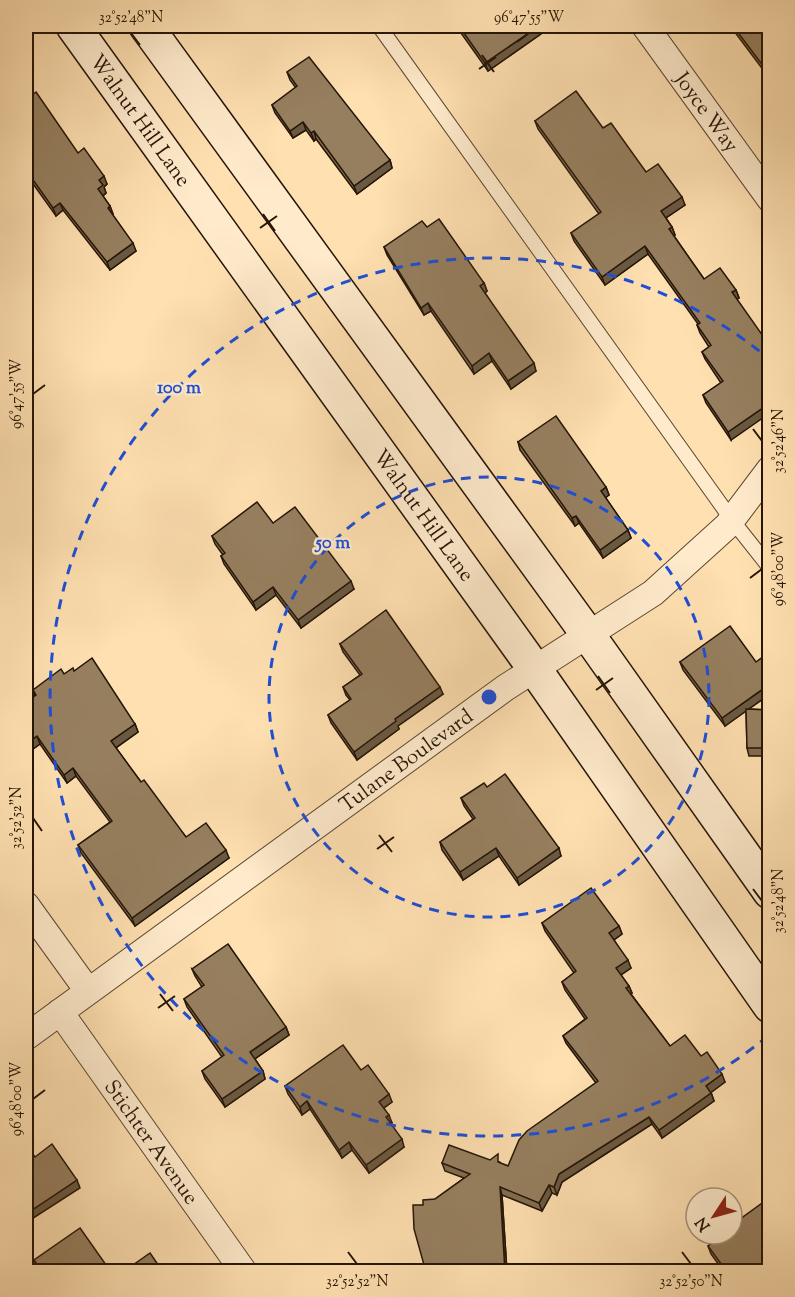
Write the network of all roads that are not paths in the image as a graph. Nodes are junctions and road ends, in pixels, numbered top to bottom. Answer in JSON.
{"nodes":[{"id":1,"x":73,"y":26,"type":"edge"},
{"id":2,"x":146,"y":26,"type":"edge"},
{"id":3,"x":379,"y":26,"type":"edge"},
{"id":4,"x":645,"y":26,"type":"edge"},
{"id":5,"x":770,"y":199,"type":"edge"},
{"id":6,"x":770,"y":469,"type":"edge"},
{"id":7,"x":732,"y":520,"type":"junction"},
{"id":8,"x":770,"y":568,"type":"edge"},
{"id":9,"x":589,"y":636,"type":"junction"},
{"id":10,"x":534,"y":668,"type":"junction"},
{"id":11,"x":770,"y":892,"type":"edge"},
{"id":12,"x":26,"y":905,"type":"edge"},
{"id":13,"x":88,"y":991,"type":"junction"},
{"id":14,"x":770,"y":1006,"type":"edge"},
{"id":15,"x":60,"y":1012,"type":"junction"},
{"id":16,"x":26,"y":1036,"type":"edge"},
{"id":17,"x":244,"y":1272,"type":"edge"}],
"edges":[{"from":1,"to":10,"type":"main road","name":"Walnut Hill Lane"},
{"from":2,"to":9,"type":"main road"},
{"from":3,"to":7,"type":"lane"},
{"from":4,"to":5,"type":"street","name":"Joyce Way"},
{"from":6,"to":7,"type":"street","name":"Tulane Boulevard"},
{"from":7,"to":8,"type":"lane"},
{"from":7,"to":9,"type":"street","name":"Tulane Boulevard"},
{"from":9,"to":10,"type":"street","name":"Tulane Boulevard"},
{"from":9,"to":11,"type":"main road"},
{"from":10,"to":13,"type":"street","name":"Tulane Boulevard"},
{"from":10,"to":14,"type":"main road","name":"Walnut Hill Lane"},
{"from":12,"to":13,"type":"street"},
{"from":13,"to":15,"type":"street","name":"Tulane Boulevard"},
{"from":15,"to":16,"type":"street","name":"Tulane Boulevard"},
{"from":15,"to":17,"type":"street","name":"Stichter Avenue"}]}
